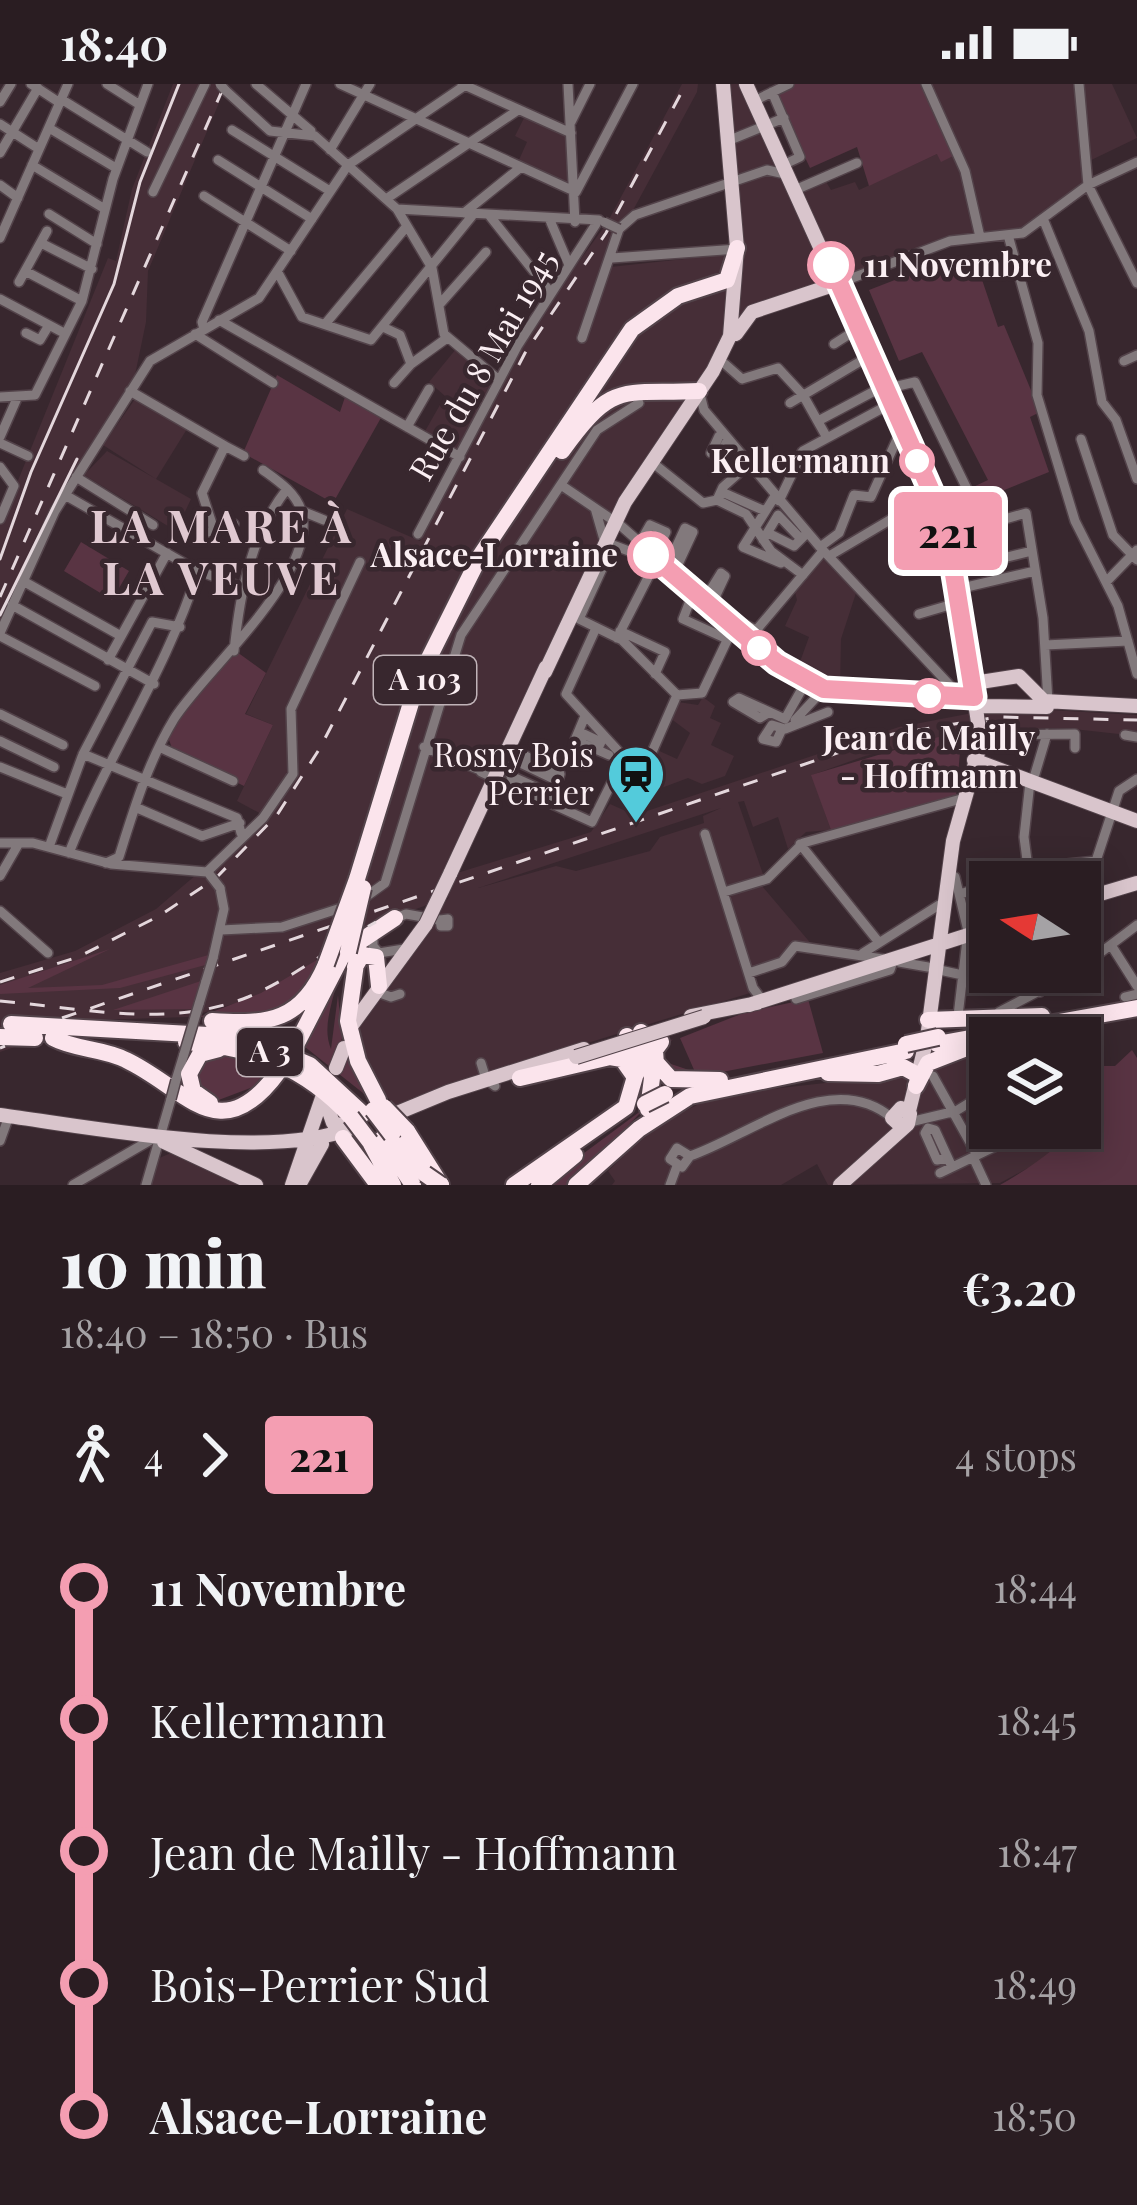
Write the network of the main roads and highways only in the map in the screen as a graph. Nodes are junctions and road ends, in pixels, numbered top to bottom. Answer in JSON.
{"nodes":[{"id":1,"x":723,"y":84,"type":"edge"},
{"id":2,"x":746,"y":84,"type":"edge"},
{"id":3,"x":816,"y":236,"type":"junction"},
{"id":4,"x":739,"y":251,"type":"junction"},
{"id":5,"x":805,"y":292,"type":"junction"},
{"id":6,"x":842,"y":294,"type":"junction"},
{"id":7,"x":765,"y":306,"type":"junction"},
{"id":8,"x":698,"y":397,"type":"junction"},
{"id":9,"x":634,"y":486,"type":"junction"},
{"id":10,"x":577,"y":605,"type":"junction"},
{"id":11,"x":549,"y":666,"type":"junction"},
{"id":12,"x":973,"y":701,"type":"junction"},
{"id":13,"x":1041,"y":702,"type":"junction"},
{"id":14,"x":1137,"y":709,"type":"edge"},
{"id":15,"x":976,"y":763,"type":"junction"},
{"id":16,"x":1137,"y":821,"type":"edge"},
{"id":17,"x":946,"y":874,"type":"junction"},
{"id":18,"x":362,"y":878,"type":"junction"},
{"id":19,"x":1137,"y":883,"type":"edge"},
{"id":20,"x":1101,"y":894,"type":"edge"},
{"id":21,"x":395,"y":918,"type":"road end"},
{"id":22,"x":969,"y":935,"type":"edge"},
{"id":23,"x":932,"y":954,"type":"junction"},
{"id":24,"x":337,"y":959,"type":"junction"},
{"id":25,"x":379,"y":986,"type":"junction"},
{"id":26,"x":348,"y":991,"type":"junction"},
{"id":27,"x":758,"y":997,"type":"junction"},
{"id":28,"x":1135,"y":1000,"type":"edge"},
{"id":29,"x":201,"y":1013,"type":"junction"},
{"id":30,"x":1042,"y":1016,"type":"junction"},
{"id":31,"x":1066,"y":1017,"type":"edge"},
{"id":32,"x":4,"y":1028,"type":"edge"},
{"id":33,"x":352,"y":1029,"type":"road end"},
{"id":34,"x":636,"y":1034,"type":"junction"},
{"id":35,"x":52,"y":1038,"type":"junction"},
{"id":36,"x":969,"y":1039,"type":"edge"},
{"id":37,"x":163,"y":1040,"type":"junction"},
{"id":38,"x":294,"y":1041,"type":"dead end"},
{"id":39,"x":662,"y":1042,"type":"dead end"},
{"id":40,"x":969,"y":1043,"type":"edge"},
{"id":41,"x":344,"y":1048,"type":"dead end"},
{"id":42,"x":923,"y":1048,"type":"junction"},
{"id":43,"x":656,"y":1065,"type":"junction"},
{"id":44,"x":335,"y":1068,"type":"dead end"},
{"id":45,"x":280,"y":1069,"type":"junction"},
{"id":46,"x":520,"y":1072,"type":"junction"},
{"id":47,"x":771,"y":1078,"type":"junction"},
{"id":48,"x":720,"y":1080,"type":"junction"},
{"id":49,"x":490,"y":1081,"type":"junction"},
{"id":50,"x":635,"y":1082,"type":"junction"},
{"id":51,"x":5,"y":1115,"type":"edge"},
{"id":52,"x":623,"y":1118,"type":"junction"},
{"id":53,"x":374,"y":1124,"type":"junction"},
{"id":54,"x":160,"y":1140,"type":"junction"},
{"id":55,"x":312,"y":1143,"type":"junction"},
{"id":56,"x":414,"y":1182,"type":"edge"},
{"id":57,"x":256,"y":1185,"type":"edge"},
{"id":58,"x":296,"y":1185,"type":"edge"},
{"id":59,"x":378,"y":1185,"type":"edge"},
{"id":60,"x":393,"y":1185,"type":"edge"},
{"id":61,"x":441,"y":1185,"type":"edge"},
{"id":62,"x":516,"y":1185,"type":"edge"},
{"id":63,"x":539,"y":1185,"type":"edge"},
{"id":64,"x":577,"y":1185,"type":"edge"},
{"id":65,"x":838,"y":1185,"type":"edge"}],
"edges":[{"from":1,"to":4,"type":"main road"},
{"from":2,"to":3,"type":"main road"},
{"from":3,"to":5,"type":"main road"},
{"from":3,"to":6,"type":"main road"},
{"from":4,"to":7,"type":"main road"},
{"from":4,"to":8,"type":"main road"},
{"from":4,"to":18,"type":"highway","number":"A 103"},
{"from":5,"to":6,"type":"main road"},
{"from":5,"to":7,"type":"main road"},
{"from":6,"to":12,"type":"main road"},
{"from":7,"to":8,"type":"main road"},
{"from":8,"to":9,"type":"main road"},
{"from":8,"to":9,"type":"main road"},
{"from":8,"to":18,"type":"highway","number":"A 103"},
{"from":9,"to":10,"type":"main road"},
{"from":10,"to":11,"type":"main road"},
{"from":10,"to":11,"type":"main road"},
{"from":11,"to":25,"type":"main road","bridge":true},
{"from":12,"to":13,"type":"main road"},
{"from":12,"to":13,"type":"main road"},
{"from":12,"to":15,"type":"main road"},
{"from":13,"to":14,"type":"main road"},
{"from":15,"to":16,"type":"main road"},
{"from":15,"to":17,"type":"main road"},
{"from":15,"to":17,"type":"main road"},
{"from":17,"to":23,"type":"main road"},
{"from":18,"to":24,"type":"highway","bridge":true},
{"from":19,"to":20,"type":"main road"},
{"from":21,"to":26,"type":"highway"},
{"from":22,"to":23,"type":"main road"},
{"from":23,"to":27,"type":"main road"},
{"from":23,"to":42,"type":"main road"},
{"from":23,"to":42,"type":"main road"},
{"from":24,"to":29,"type":"highway"},
{"from":24,"to":38,"type":"highway"},
{"from":24,"to":53,"type":"highway"},
{"from":25,"to":26,"type":"highway"},
{"from":25,"to":33,"type":"main road"},
{"from":26,"to":53,"type":"highway"},
{"from":27,"to":34,"type":"main road"},
{"from":27,"to":46,"type":"main road","bridge":true},
{"from":28,"to":30,"type":"highway"},
{"from":28,"to":31,"type":"highway"},
{"from":29,"to":32,"type":"highway"},
{"from":29,"to":53,"type":"highway"},
{"from":30,"to":42,"type":"highway"},
{"from":30,"to":42,"type":"highway"},
{"from":32,"to":35,"type":"highway","number":"A 3"},
{"from":32,"to":53,"type":"highway","number":"A 3"},
{"from":34,"to":43,"type":"highway"},
{"from":34,"to":46,"type":"main road"},
{"from":34,"to":50,"type":"highway"},
{"from":34,"to":64,"type":"highway"},
{"from":35,"to":37,"type":"highway","number":"A 3"},
{"from":35,"to":45,"type":"highway"},
{"from":36,"to":42,"type":"highway"},
{"from":37,"to":45,"type":"highway"},
{"from":37,"to":53,"type":"highway","number":"A 3"},
{"from":39,"to":43,"type":"highway"},
{"from":40,"to":42,"type":"highway"},
{"from":41,"to":44,"type":"main road"},
{"from":42,"to":47,"type":"highway"},
{"from":42,"to":47,"type":"highway"},
{"from":42,"to":48,"type":"highway"},
{"from":42,"to":65,"type":"main road"},
{"from":43,"to":48,"type":"highway"},
{"from":45,"to":45,"type":"highway"},
{"from":45,"to":53,"type":"highway"},
{"from":46,"to":49,"type":"main road"},
{"from":46,"to":50,"type":"highway"},
{"from":47,"to":64,"type":"highway"},
{"from":48,"to":52,"type":"highway","bridge":true},
{"from":49,"to":53,"type":"main road"},
{"from":49,"to":53,"type":"main road"},
{"from":50,"to":62,"type":"highway"},
{"from":51,"to":54,"type":"main road"},
{"from":52,"to":62,"type":"highway"},
{"from":52,"to":63,"type":"highway"},
{"from":53,"to":55,"type":"main road"},
{"from":53,"to":55,"type":"main road"},
{"from":53,"to":56,"type":"highway","number":"A 3"},
{"from":53,"to":59,"type":"highway"},
{"from":53,"to":60,"type":"highway"},
{"from":53,"to":61,"type":"highway"},
{"from":54,"to":55,"type":"main road"},
{"from":54,"to":57,"type":"main road"},
{"from":55,"to":58,"type":"main road"},
{"from":56,"to":61,"type":"highway","bridge":true}]}
